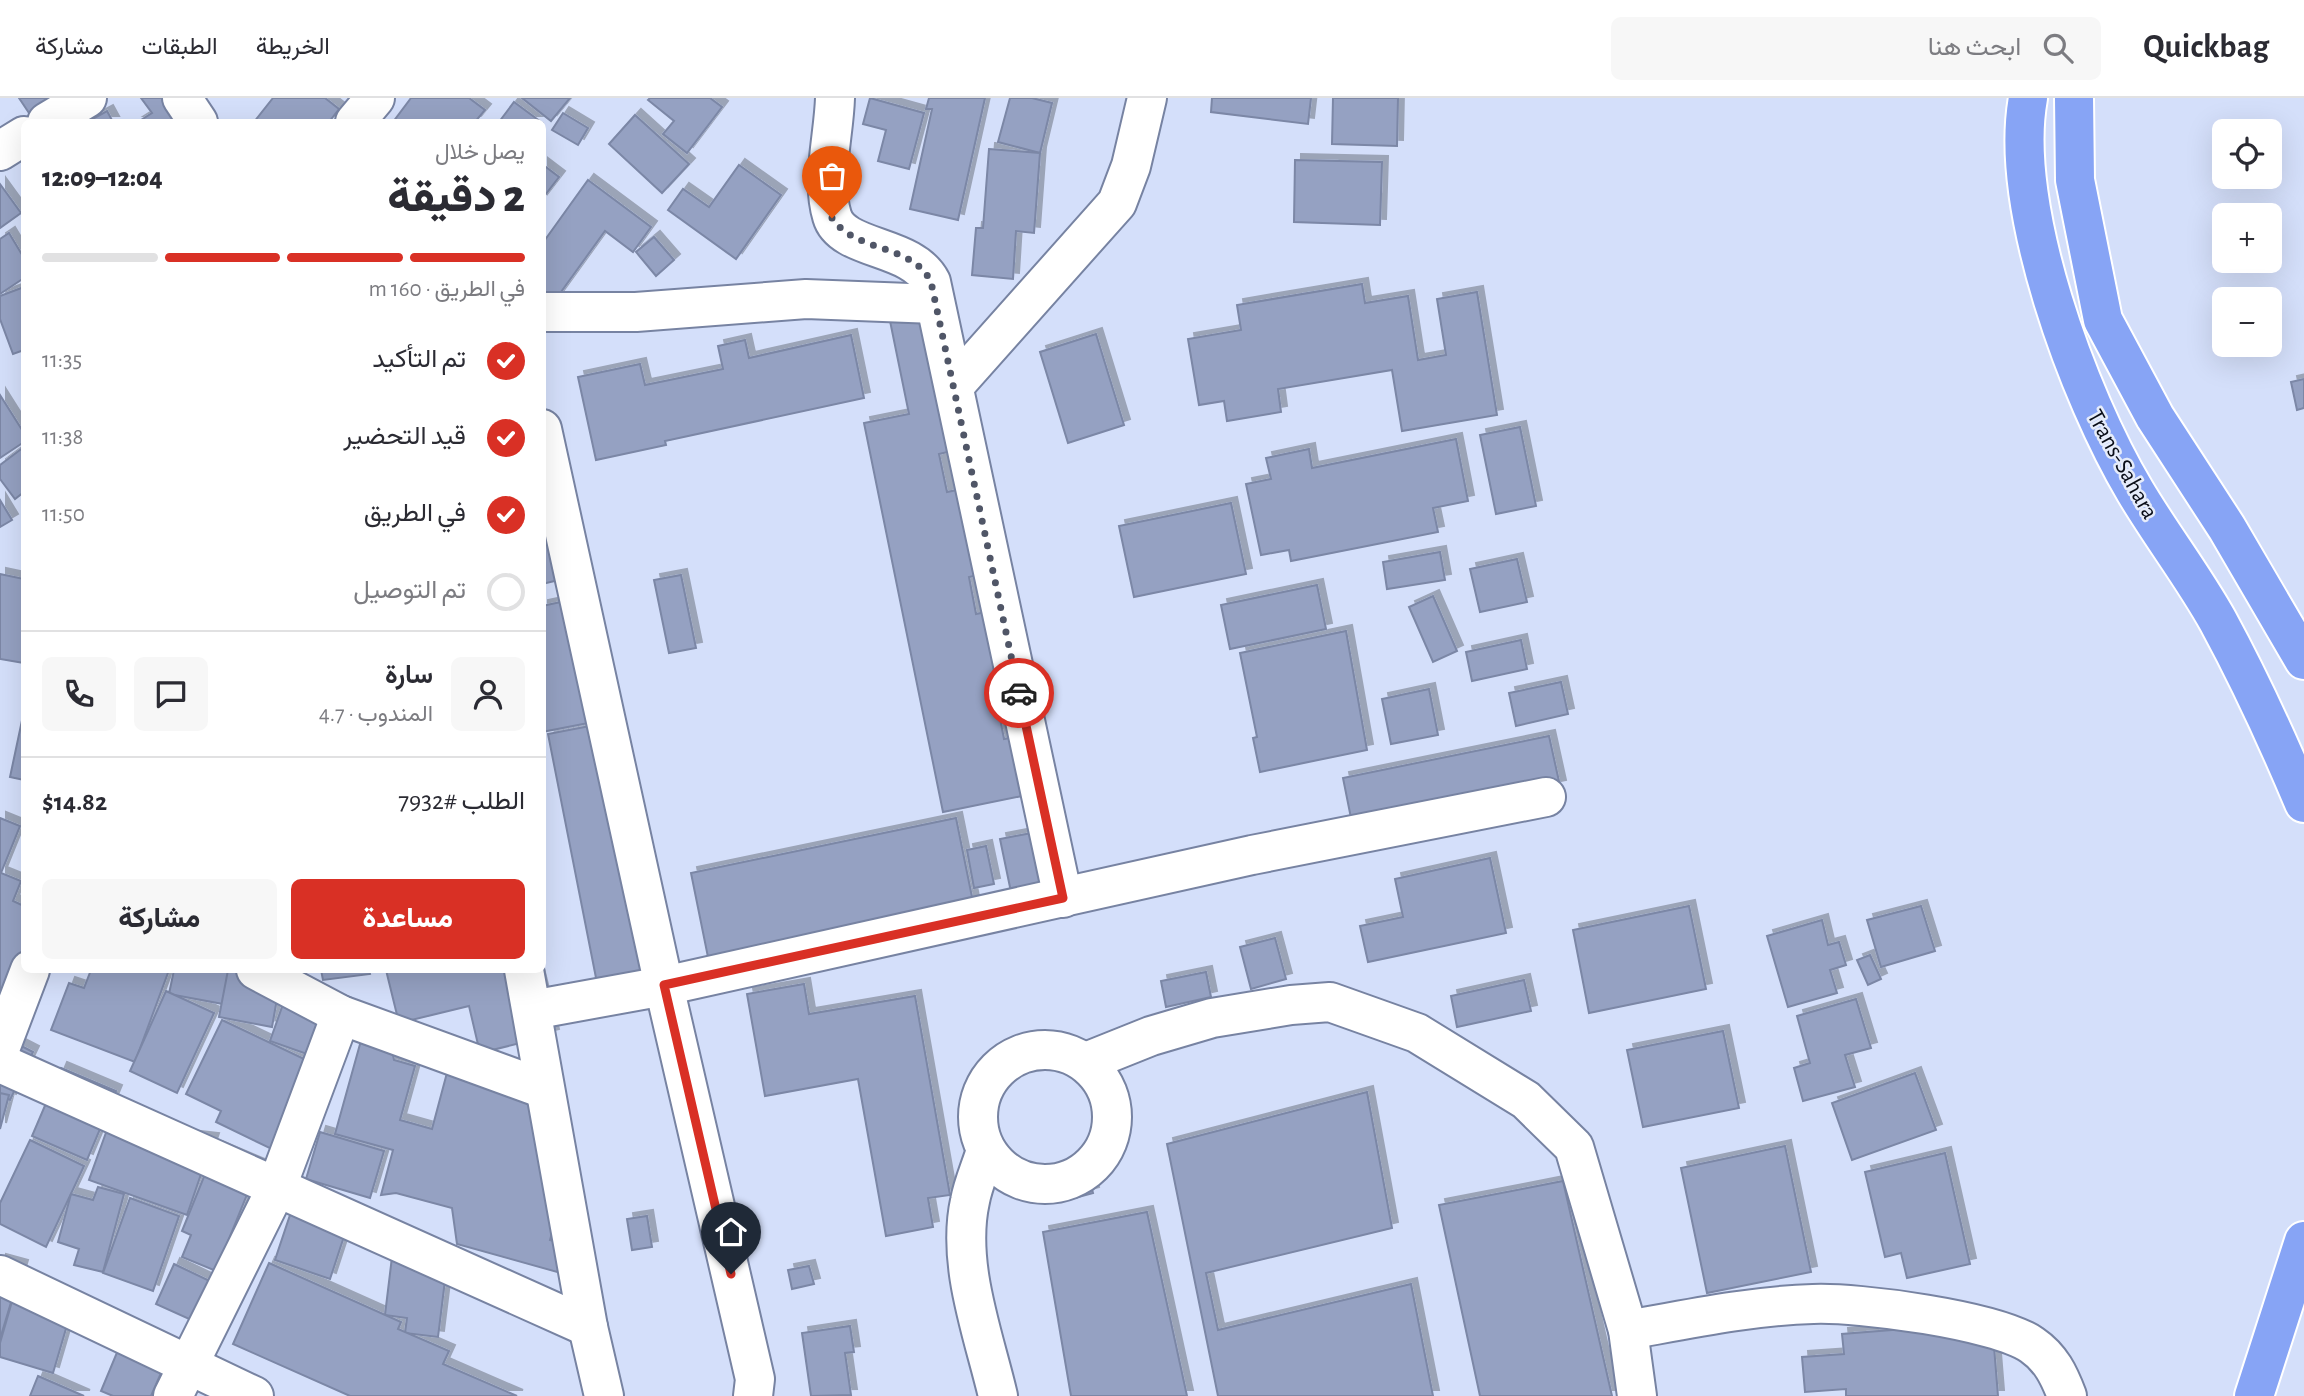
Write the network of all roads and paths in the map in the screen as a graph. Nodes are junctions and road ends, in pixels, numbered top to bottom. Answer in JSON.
{"nodes":[{"id":1,"x":87,"y":98,"type":"edge"},
{"id":2,"x":182,"y":98,"type":"edge"},
{"id":3,"x":375,"y":98,"type":"edge"},
{"id":4,"x":835,"y":98,"type":"edge"},
{"id":5,"x":1147,"y":98,"type":"edge"},
{"id":6,"x":2028,"y":98,"type":"edge"},
{"id":7,"x":2074,"y":98,"type":"edge"},
{"id":8,"x":52,"y":119,"type":"edge"},
{"id":9,"x":196,"y":119,"type":"edge"},
{"id":10,"x":358,"y":119,"type":"edge"},
{"id":11,"x":21,"y":138,"type":"edge"},
{"id":12,"x":0,"y":150,"type":"edge"},
{"id":13,"x":935,"y":304,"type":"junction"},
{"id":14,"x":546,"y":312,"type":"edge"},
{"id":15,"x":954,"y":386,"type":"junction"},
{"id":16,"x":546,"y":447,"type":"edge"},
{"id":17,"x":2304,"y":660,"type":"edge"},
{"id":18,"x":1546,"y":797,"type":"dead end"},
{"id":19,"x":2304,"y":803,"type":"edge"},
{"id":20,"x":1063,"y":898,"type":"junction"},
{"id":21,"x":29,"y":973,"type":"edge"},
{"id":22,"x":262,"y":973,"type":"edge"},
{"id":23,"x":525,"y":973,"type":"edge"},
{"id":24,"x":664,"y":985,"type":"junction"},
{"id":25,"x":532,"y":1010,"type":"junction"},
{"id":26,"x":341,"y":1015,"type":"junction"},
{"id":27,"x":0,"y":1049,"type":"edge"},
{"id":28,"x":1086,"y":1062,"type":"junction"},
{"id":29,"x":0,"y":1063,"type":"edge"},
{"id":30,"x":544,"y":1089,"type":"junction"},
{"id":31,"x":986,"y":1150,"type":"junction"},
{"id":32,"x":276,"y":1189,"type":"junction"},
{"id":33,"x":2304,"y":1241,"type":"edge"},
{"id":34,"x":0,"y":1275,"type":"edge"},
{"id":35,"x":588,"y":1327,"type":"junction"},
{"id":36,"x":1628,"y":1330,"type":"junction"},
{"id":37,"x":181,"y":1380,"type":"edge"},
{"id":38,"x":254,"y":1396,"type":"edge"},
{"id":39,"x":604,"y":1396,"type":"edge"},
{"id":40,"x":753,"y":1396,"type":"edge"},
{"id":41,"x":999,"y":1396,"type":"edge"},
{"id":42,"x":1637,"y":1396,"type":"edge"},
{"id":43,"x":2067,"y":1396,"type":"edge"},
{"id":44,"x":2253,"y":1396,"type":"edge"}],
"edges":[{"from":1,"to":8,"type":"street"},
{"from":2,"to":9,"type":"street"},
{"from":3,"to":10,"type":"street"},
{"from":4,"to":13,"type":"street"},
{"from":5,"to":15,"type":"street"},
{"from":6,"to":19,"type":"highway","name":"Trans-Sahara"},
{"from":7,"to":17,"type":"highway","name":"Trans-Sahara"},
{"from":11,"to":12,"type":"street"},
{"from":13,"to":14,"type":"street"},
{"from":13,"to":15,"type":"street"},
{"from":15,"to":20,"type":"street"},
{"from":16,"to":24,"type":"street"},
{"from":18,"to":20,"type":"street"},
{"from":20,"to":24,"type":"street"},
{"from":21,"to":27,"type":"street"},
{"from":22,"to":26,"type":"street"},
{"from":23,"to":25,"type":"street"},
{"from":24,"to":25,"type":"street"},
{"from":24,"to":40,"type":"street"},
{"from":25,"to":30,"type":"street"},
{"from":26,"to":30,"type":"street"},
{"from":26,"to":32,"type":"street"},
{"from":28,"to":31,"type":"street"},
{"from":28,"to":31,"type":"street"},
{"from":28,"to":36,"type":"street"},
{"from":29,"to":32,"type":"street"},
{"from":30,"to":35,"type":"street"},
{"from":31,"to":41,"type":"street"},
{"from":32,"to":35,"type":"street"},
{"from":32,"to":37,"type":"street"},
{"from":33,"to":44,"type":"highway"},
{"from":34,"to":37,"type":"street"},
{"from":35,"to":39,"type":"street"},
{"from":36,"to":42,"type":"street"},
{"from":36,"to":43,"type":"street"},
{"from":37,"to":38,"type":"street"}]}
